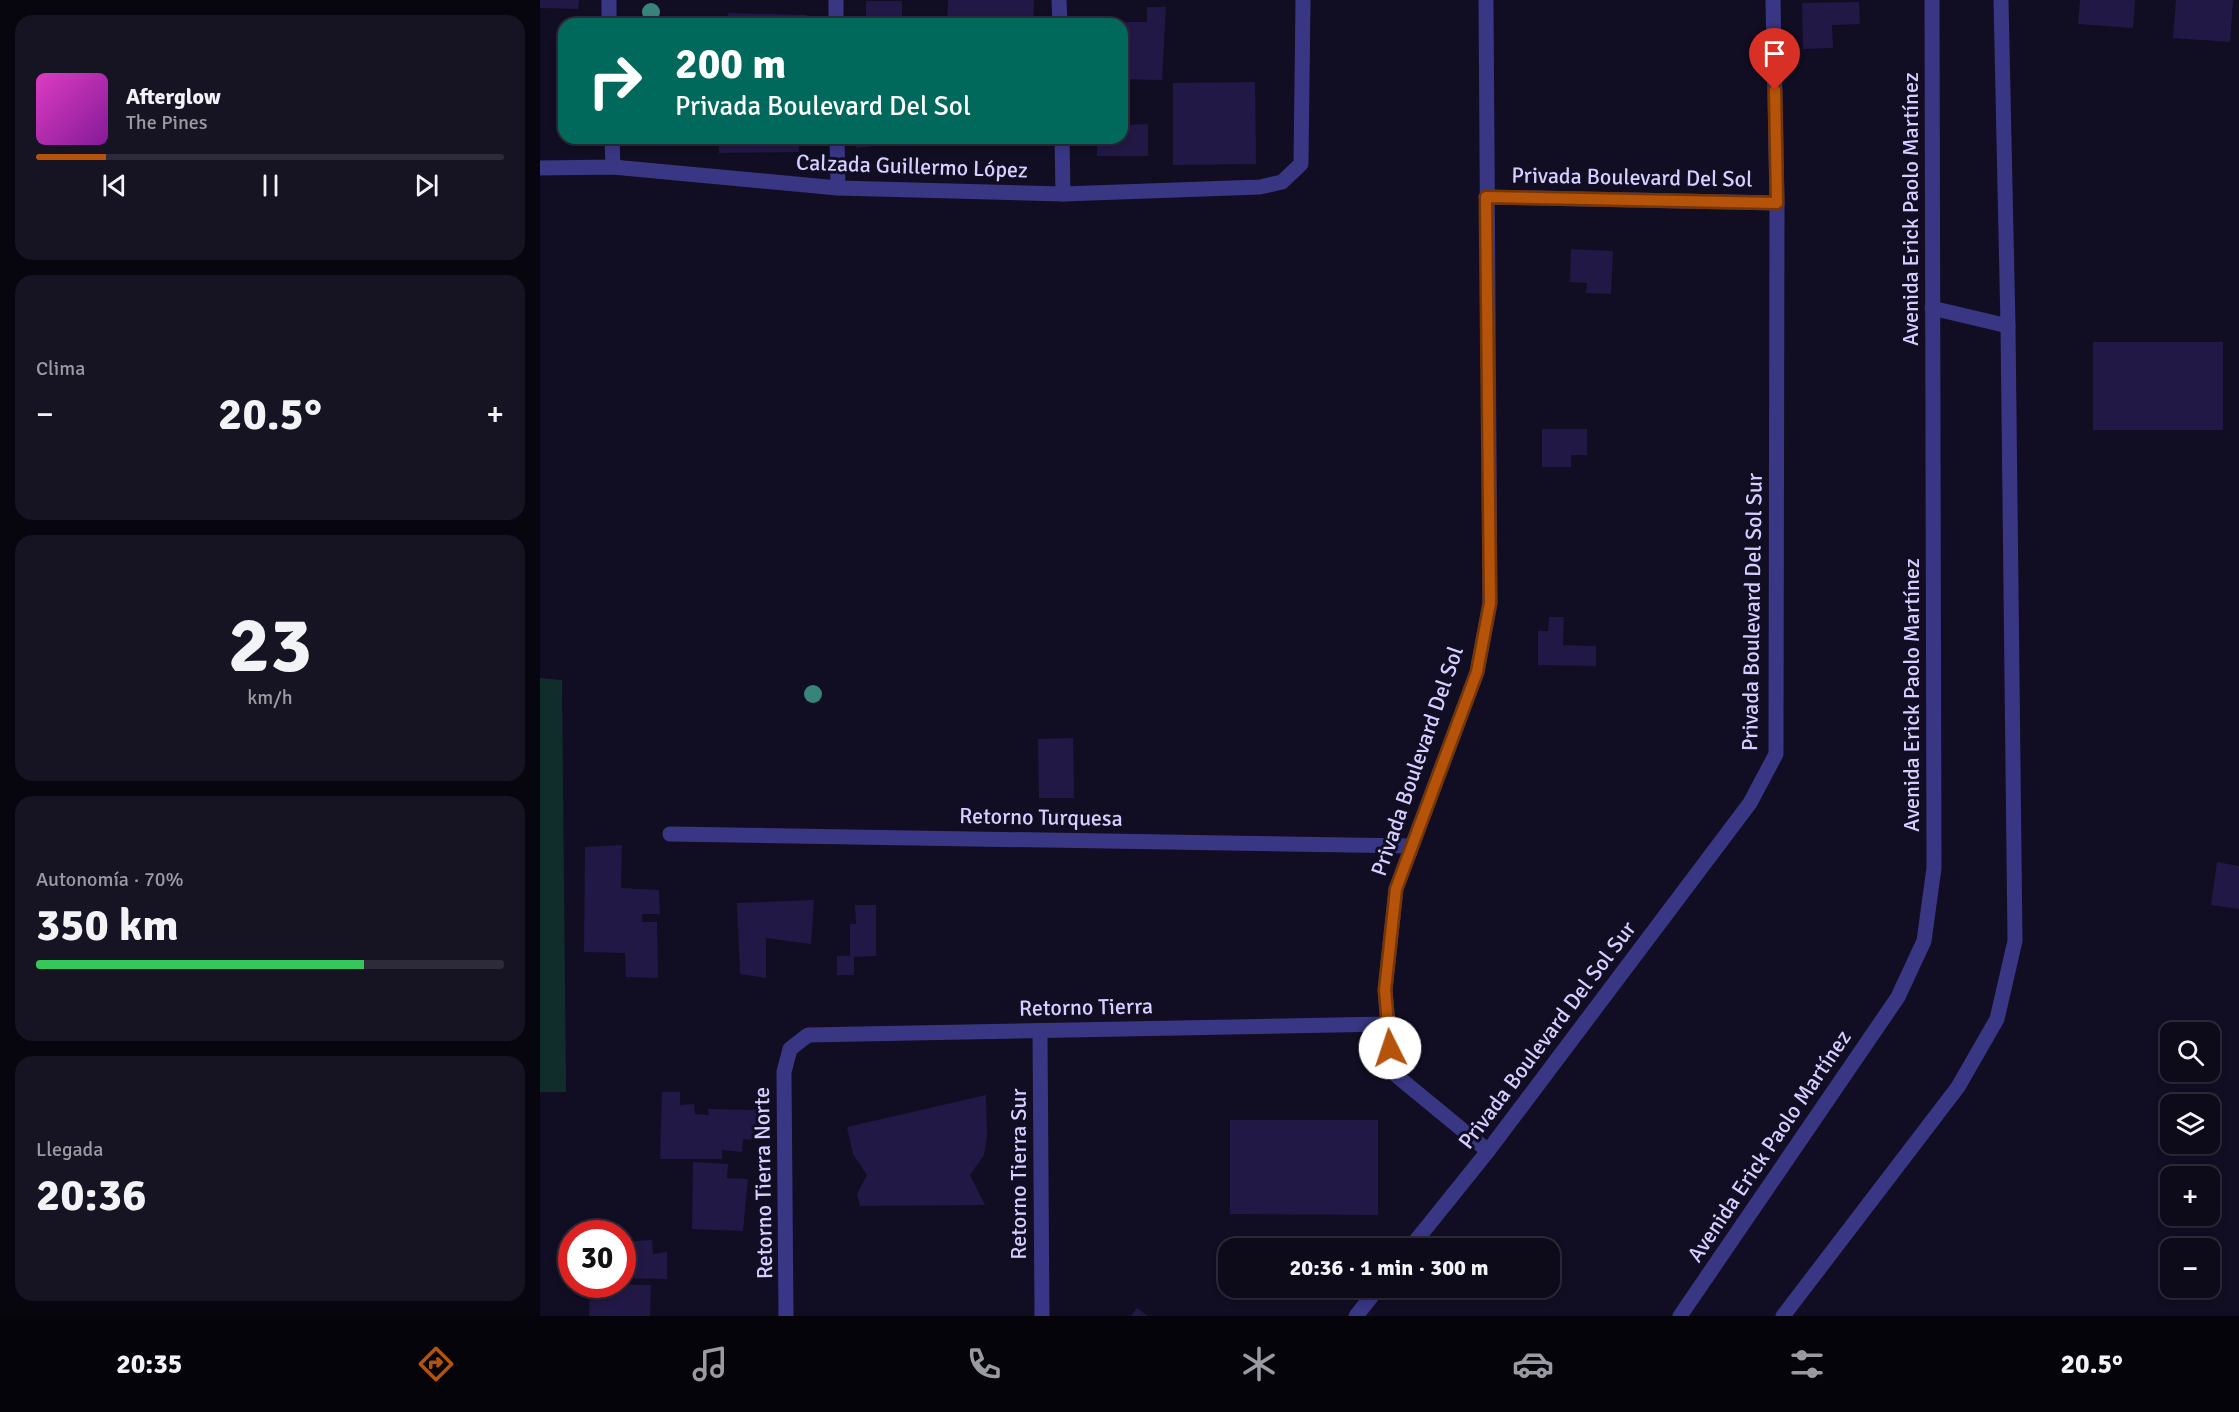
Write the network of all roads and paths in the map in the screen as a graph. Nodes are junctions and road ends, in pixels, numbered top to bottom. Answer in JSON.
{"nodes":[{"id":1,"x":609,"y":0,"type":"edge"},
{"id":2,"x":836,"y":0,"type":"edge"},
{"id":3,"x":1059,"y":0,"type":"edge"},
{"id":4,"x":1303,"y":0,"type":"edge"},
{"id":5,"x":1486,"y":0,"type":"edge"},
{"id":6,"x":1773,"y":0,"type":"edge"},
{"id":7,"x":1932,"y":0,"type":"edge"},
{"id":8,"x":2001,"y":0,"type":"edge"},
{"id":9,"x":609,"y":18,"type":"edge"},
{"id":10,"x":836,"y":18,"type":"edge"},
{"id":11,"x":1060,"y":18,"type":"edge"},
{"id":12,"x":612,"y":144,"type":"edge"},
{"id":13,"x":837,"y":144,"type":"edge"},
{"id":14,"x":1062,"y":144,"type":"edge"},
{"id":15,"x":613,"y":167,"type":"junction"},
{"id":16,"x":540,"y":168,"type":"edge"},
{"id":17,"x":838,"y":188,"type":"junction"},
{"id":18,"x":1063,"y":194,"type":"junction"},
{"id":19,"x":1486,"y":197,"type":"junction"},
{"id":20,"x":1777,"y":203,"type":"junction"},
{"id":21,"x":1932,"y":309,"type":"junction"},
{"id":22,"x":2008,"y":326,"type":"junction"},
{"id":23,"x":670,"y":834,"type":"dead end"},
{"id":24,"x":1412,"y":846,"type":"junction"},
{"id":25,"x":1388,"y":1024,"type":"junction"},
{"id":26,"x":1040,"y":1031,"type":"junction"},
{"id":27,"x":790,"y":1049,"type":"joint"},
{"id":28,"x":1488,"y":1151,"type":"junction"},
{"id":29,"x":1418,"y":1238,"type":"edge"},
{"id":30,"x":1370,"y":1298,"type":"edge"},
{"id":31,"x":786,"y":1316,"type":"edge"},
{"id":32,"x":1042,"y":1316,"type":"edge"},
{"id":33,"x":1356,"y":1316,"type":"edge"},
{"id":34,"x":1680,"y":1316,"type":"edge"},
{"id":35,"x":1784,"y":1316,"type":"edge"}],
"edges":[{"from":1,"to":9,"type":"street"},
{"from":2,"to":10,"type":"street"},
{"from":3,"to":11,"type":"street"},
{"from":4,"to":18,"type":"street","name":"Calzada Guillermo López"},
{"from":5,"to":19,"type":"street","name":"Privada Boulevard Del Sol"},
{"from":6,"to":20,"type":"street","name":"Privada Boulevard Del Sol Sur"},
{"from":7,"to":21,"type":"street","name":"Avenida Erick Paolo Martínez"},
{"from":8,"to":22,"type":"street"},
{"from":12,"to":15,"type":"street"},
{"from":13,"to":17,"type":"street"},
{"from":14,"to":18,"type":"street"},
{"from":15,"to":16,"type":"street","name":"Calzada Guillermo López"},
{"from":15,"to":17,"type":"street","name":"Calzada Guillermo López"},
{"from":17,"to":18,"type":"street","name":"Calzada Guillermo López"},
{"from":19,"to":20,"type":"street","name":"Privada Boulevard Del Sol"},
{"from":19,"to":24,"type":"street","name":"Privada Boulevard Del Sol"},
{"from":20,"to":28,"type":"street","name":"Privada Boulevard Del Sol Sur"},
{"from":21,"to":22,"type":"street"},
{"from":21,"to":34,"type":"street","name":"Avenida Erick Paolo Martínez"},
{"from":22,"to":35,"type":"street"},
{"from":23,"to":24,"type":"street","name":"Retorno Turquesa"},
{"from":24,"to":25,"type":"street","name":"Privada Boulevard Del Sol"},
{"from":25,"to":26,"type":"street","name":"Retorno Tierra"},
{"from":25,"to":28,"type":"street","name":"Privada Boulevard Del Sol"},
{"from":26,"to":27,"type":"street","name":"Retorno Tierra"},
{"from":26,"to":32,"type":"street","name":"Retorno Tierra Sur"},
{"from":27,"to":31,"type":"street","name":"Retorno Tierra Norte"},
{"from":28,"to":29,"type":"street","name":"Privada Boulevard Del Sol Sur"},
{"from":30,"to":33,"type":"street"}]}
